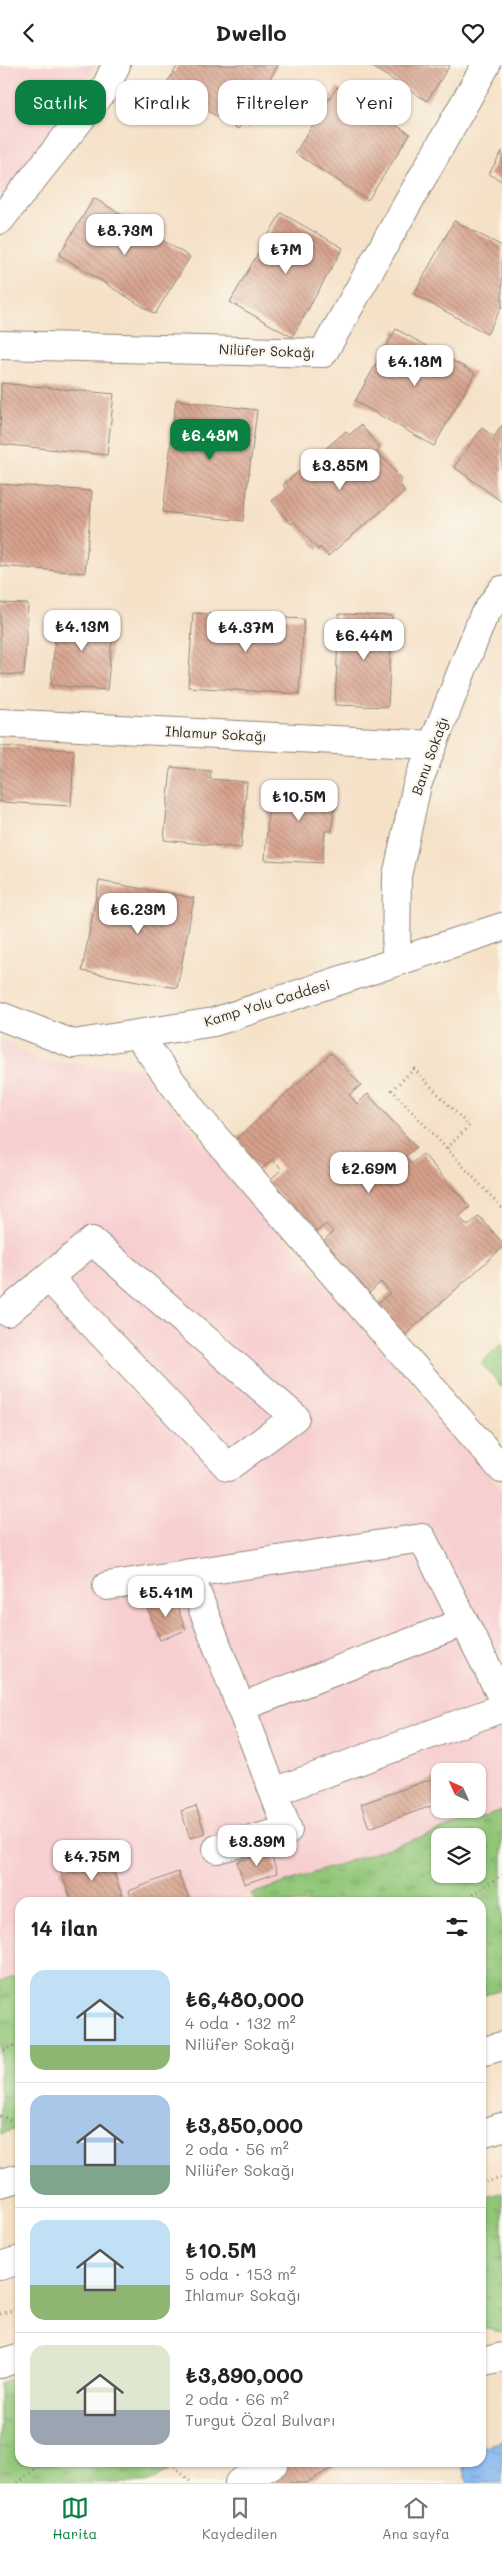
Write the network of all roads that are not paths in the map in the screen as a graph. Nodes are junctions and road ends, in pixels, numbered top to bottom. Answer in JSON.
{"nodes":[{"id":1,"x":116,"y":65,"type":"edge"},
{"id":2,"x":486,"y":65,"type":"edge"},
{"id":3,"x":0,"y":220,"type":"edge"},
{"id":4,"x":0,"y":345,"type":"edge"},
{"id":5,"x":502,"y":590,"type":"edge"},
{"id":6,"x":0,"y":723,"type":"edge"},
{"id":7,"x":433,"y":745,"type":"junction"},
{"id":8,"x":502,"y":927,"type":"edge"},
{"id":9,"x":396,"y":962,"type":"junction"},
{"id":10,"x":0,"y":1016,"type":"edge"},
{"id":11,"x":137,"y":1034,"type":"junction"},
{"id":12,"x":48,"y":1277,"type":"junction"},
{"id":13,"x":7,"y":1312,"type":"dead end"},
{"id":14,"x":502,"y":1469,"type":"edge"},
{"id":15,"x":189,"y":1573,"type":"junction"},
{"id":16,"x":107,"y":1585,"type":"dead end"},
{"id":17,"x":464,"y":1622,"type":"junction"},
{"id":18,"x":502,"y":1697,"type":"edge"},
{"id":19,"x":241,"y":1707,"type":"junction"},
{"id":20,"x":502,"y":1708,"type":"edge"},
{"id":21,"x":274,"y":1792,"type":"junction"},
{"id":22,"x":217,"y":1849,"type":"dead end"},
{"id":23,"x":502,"y":2046,"type":"edge"},
{"id":24,"x":486,"y":2051,"type":"edge"},
{"id":25,"x":15,"y":2178,"type":"edge"},
{"id":26,"x":0,"y":2183,"type":"edge"},
{"id":27,"x":15,"y":2262,"type":"edge"},
{"id":28,"x":0,"y":2266,"type":"edge"},
{"id":29,"x":502,"y":2357,"type":"edge"},
{"id":30,"x":15,"y":2359,"type":"edge"},
{"id":31,"x":486,"y":2361,"type":"edge"},
{"id":32,"x":0,"y":2364,"type":"edge"},
{"id":33,"x":267,"y":2467,"type":"edge"},
{"id":34,"x":239,"y":2483,"type":"edge"}],
"edges":[{"from":1,"to":3,"type":"main road"},
{"from":2,"to":4,"type":"main road","name":"Nilüfer Sokağı"},
{"from":5,"to":7,"type":"main road","name":"Banu Sokağı"},
{"from":6,"to":7,"type":"main road","name":"Ihlamur Sokağı"},
{"from":7,"to":9,"type":"main road","name":"Banu Sokağı"},
{"from":8,"to":9,"type":"main road","name":"Kamp Yolu Caddesi"},
{"from":9,"to":11,"type":"main road","name":"Kamp Yolu Caddesi"},
{"from":10,"to":11,"type":"main road","name":"Kamp Yolu Caddesi"},
{"from":11,"to":14,"type":"main road"},
{"from":12,"to":12,"type":"main road"},
{"from":12,"to":13,"type":"main road"},
{"from":15,"to":16,"type":"main road"},
{"from":15,"to":17,"type":"main road"},
{"from":15,"to":19,"type":"main road"},
{"from":17,"to":18,"type":"main road"},
{"from":17,"to":19,"type":"main road"},
{"from":19,"to":21,"type":"main road"},
{"from":20,"to":21,"type":"main road"},
{"from":21,"to":22,"type":"main road"},
{"from":23,"to":24,"type":"main road"},
{"from":25,"to":26,"type":"main road"},
{"from":27,"to":28,"type":"main road"},
{"from":29,"to":31,"type":"main road"},
{"from":30,"to":32,"type":"main road"},
{"from":33,"to":34,"type":"main road"}]}
